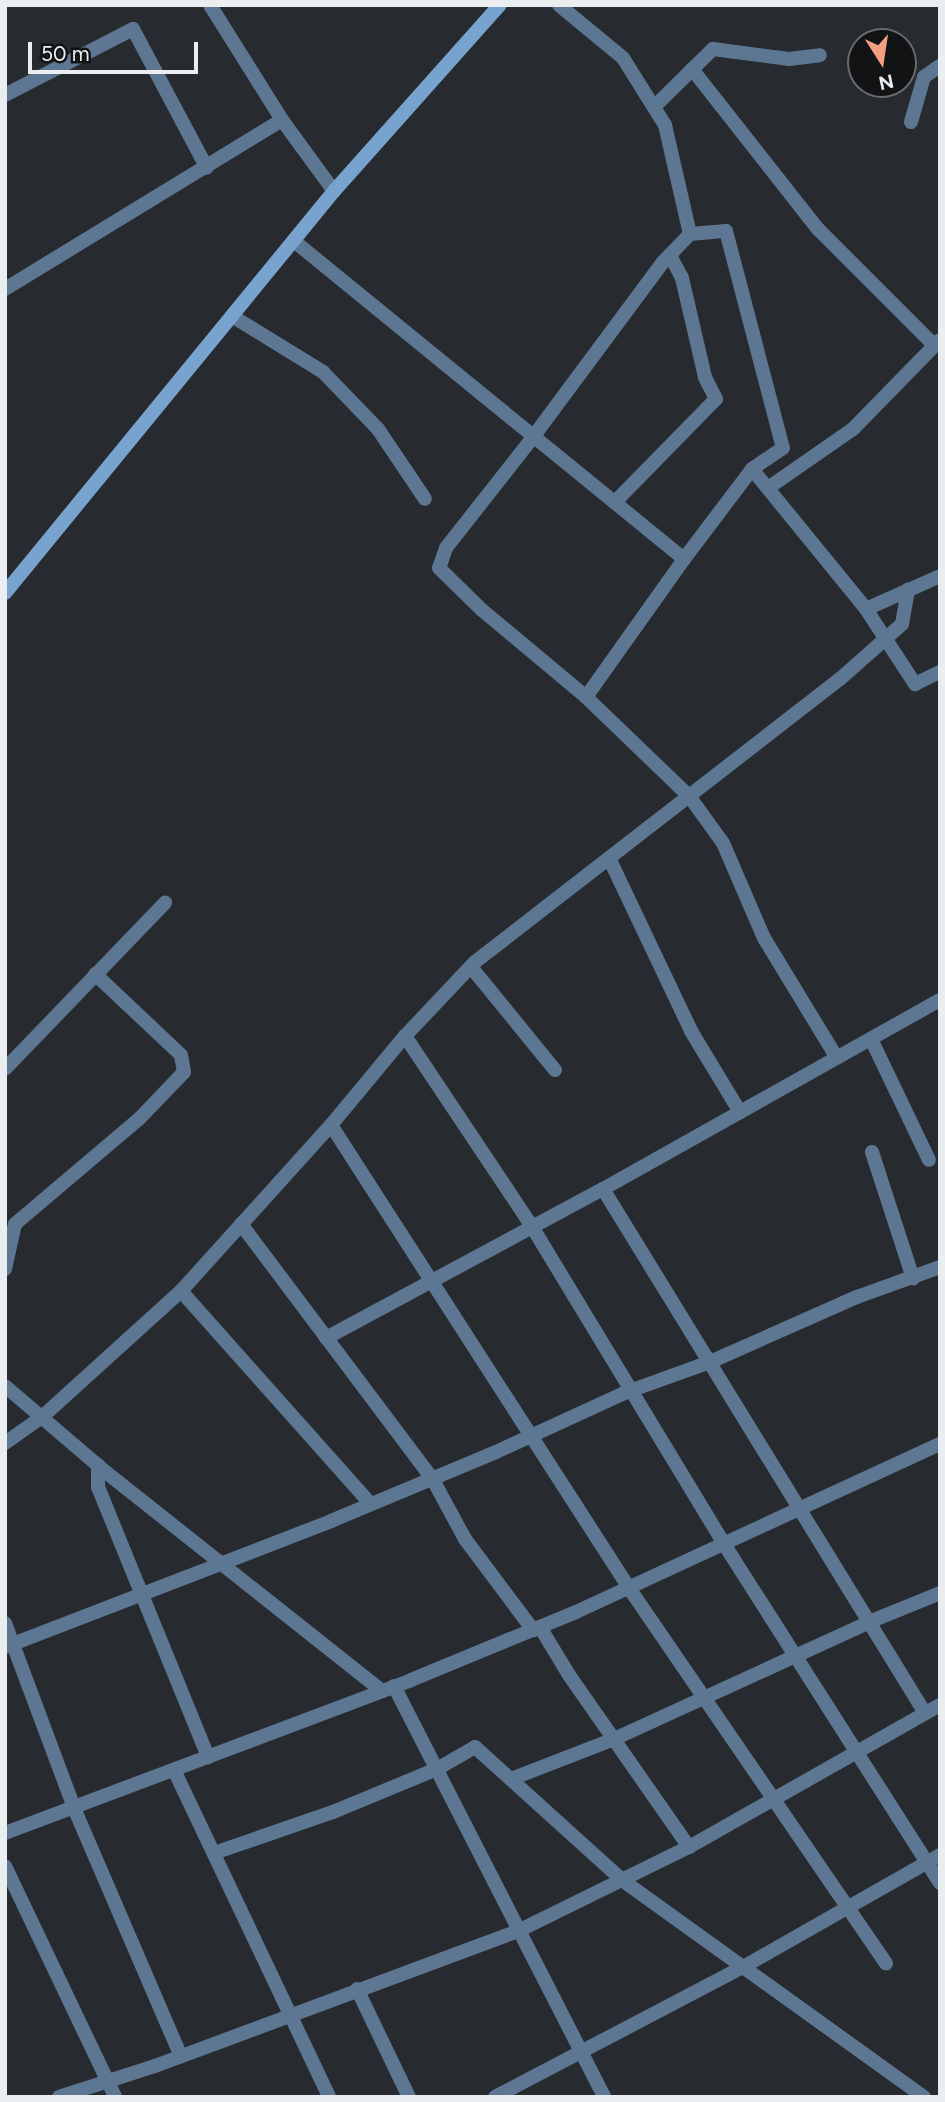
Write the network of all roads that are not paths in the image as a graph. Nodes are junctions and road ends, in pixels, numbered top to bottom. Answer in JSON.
{"nodes":[{"id":1,"x":210,"y":5,"type":"edge"},
{"id":2,"x":500,"y":5,"type":"edge"},
{"id":3,"x":559,"y":5,"type":"edge"},
{"id":4,"x":820,"y":55,"type":"dead end"},
{"id":5,"x":940,"y":66,"type":"edge"},
{"id":6,"x":692,"y":69,"type":"junction"},
{"id":7,"x":5,"y":95,"type":"edge"},
{"id":8,"x":654,"y":107,"type":"junction"},
{"id":9,"x":282,"y":120,"type":"junction"},
{"id":10,"x":911,"y":122,"type":"dead end"},
{"id":11,"x":207,"y":168,"type":"junction"},
{"id":12,"x":334,"y":191,"type":"junction"},
{"id":13,"x":690,"y":234,"type":"junction"},
{"id":14,"x":294,"y":241,"type":"junction"},
{"id":15,"x":670,"y":255,"type":"junction"},
{"id":16,"x":5,"y":289,"type":"edge"},
{"id":17,"x":232,"y":316,"type":"junction"},
{"id":18,"x":937,"y":343,"type":"edge"},
{"id":19,"x":534,"y":436,"type":"junction"},
{"id":20,"x":752,"y":469,"type":"junction"},
{"id":21,"x":768,"y":488,"type":"junction"},
{"id":22,"x":425,"y":499,"type":"dead end"},
{"id":23,"x":615,"y":502,"type":"junction"},
{"id":24,"x":684,"y":559,"type":"junction"},
{"id":25,"x":940,"y":576,"type":"edge"},
{"id":26,"x":908,"y":590,"type":"junction"},
{"id":27,"x":5,"y":593,"type":"edge"},
{"id":28,"x":866,"y":609,"type":"junction"},
{"id":29,"x":884,"y":639,"type":"junction"},
{"id":30,"x":940,"y":672,"type":"edge"},
{"id":31,"x":586,"y":697,"type":"junction"},
{"id":32,"x":689,"y":796,"type":"junction"},
{"id":33,"x":609,"y":858,"type":"junction"},
{"id":34,"x":165,"y":903,"type":"dead end"},
{"id":35,"x":471,"y":967,"type":"junction"},
{"id":36,"x":95,"y":974,"type":"junction"},
{"id":37,"x":940,"y":1000,"type":"edge"},
{"id":38,"x":405,"y":1036,"type":"junction"},
{"id":39,"x":870,"y":1039,"type":"junction"},
{"id":40,"x":837,"y":1058,"type":"junction"},
{"id":41,"x":5,"y":1069,"type":"edge"},
{"id":42,"x":555,"y":1070,"type":"dead end"},
{"id":43,"x":740,"y":1112,"type":"junction"},
{"id":44,"x":331,"y":1125,"type":"junction"},
{"id":45,"x":872,"y":1152,"type":"dead end"},
{"id":46,"x":929,"y":1160,"type":"dead end"},
{"id":47,"x":603,"y":1189,"type":"junction"},
{"id":48,"x":241,"y":1224,"type":"junction"},
{"id":49,"x":531,"y":1225,"type":"junction"},
{"id":50,"x":940,"y":1267,"type":"edge"},
{"id":51,"x":5,"y":1269,"type":"edge"},
{"id":52,"x":913,"y":1278,"type":"junction"},
{"id":53,"x":432,"y":1279,"type":"junction"},
{"id":54,"x":181,"y":1291,"type":"junction"},
{"id":55,"x":326,"y":1338,"type":"junction"},
{"id":56,"x":710,"y":1362,"type":"junction"},
{"id":57,"x":5,"y":1386,"type":"edge"},
{"id":58,"x":634,"y":1390,"type":"junction"},
{"id":59,"x":42,"y":1417,"type":"junction"},
{"id":60,"x":533,"y":1435,"type":"junction"},
{"id":61,"x":5,"y":1443,"type":"edge"},
{"id":62,"x":940,"y":1444,"type":"edge"},
{"id":63,"x":98,"y":1465,"type":"junction"},
{"id":64,"x":432,"y":1478,"type":"junction"},
{"id":65,"x":371,"y":1504,"type":"junction"},
{"id":66,"x":800,"y":1509,"type":"junction"},
{"id":67,"x":724,"y":1544,"type":"junction"},
{"id":68,"x":222,"y":1564,"type":"junction"},
{"id":69,"x":629,"y":1588,"type":"junction"},
{"id":70,"x":940,"y":1593,"type":"edge"},
{"id":71,"x":144,"y":1595,"type":"junction"},
{"id":72,"x":869,"y":1622,"type":"junction"},
{"id":73,"x":5,"y":1623,"type":"edge"},
{"id":74,"x":536,"y":1629,"type":"junction"},
{"id":75,"x":9,"y":1646,"type":"edge"},
{"id":76,"x":796,"y":1657,"type":"junction"},
{"id":77,"x":388,"y":1689,"type":"junction"},
{"id":78,"x":705,"y":1699,"type":"junction"},
{"id":79,"x":940,"y":1705,"type":"edge"},
{"id":80,"x":925,"y":1713,"type":"junction"},
{"id":81,"x":614,"y":1739,"type":"junction"},
{"id":82,"x":856,"y":1752,"type":"junction"},
{"id":83,"x":208,"y":1757,"type":"junction"},
{"id":84,"x":437,"y":1769,"type":"junction"},
{"id":85,"x":174,"y":1770,"type":"junction"},
{"id":86,"x":511,"y":1779,"type":"junction"},
{"id":87,"x":774,"y":1799,"type":"junction"},
{"id":88,"x":74,"y":1808,"type":"junction"},
{"id":89,"x":5,"y":1833,"type":"edge"},
{"id":90,"x":689,"y":1847,"type":"junction"},
{"id":91,"x":214,"y":1853,"type":"junction"},
{"id":92,"x":933,"y":1859,"type":"edge"},
{"id":93,"x":5,"y":1866,"type":"edge"},
{"id":94,"x":622,"y":1880,"type":"junction"},
{"id":95,"x":940,"y":1883,"type":"edge"},
{"id":96,"x":848,"y":1907,"type":"junction"},
{"id":97,"x":520,"y":1930,"type":"junction"},
{"id":98,"x":886,"y":1963,"type":"dead end"},
{"id":99,"x":743,"y":1967,"type":"junction"},
{"id":100,"x":357,"y":1989,"type":"junction"},
{"id":101,"x":290,"y":2014,"type":"junction"},
{"id":102,"x":584,"y":2052,"type":"junction"},
{"id":103,"x":181,"y":2056,"type":"junction"},
{"id":104,"x":108,"y":2081,"type":"junction"},
{"id":105,"x":59,"y":2097,"type":"edge"},
{"id":106,"x":115,"y":2097,"type":"edge"},
{"id":107,"x":329,"y":2097,"type":"edge"},
{"id":108,"x":409,"y":2097,"type":"edge"},
{"id":109,"x":495,"y":2097,"type":"edge"},
{"id":110,"x":604,"y":2097,"type":"edge"},
{"id":111,"x":924,"y":2097,"type":"edge"}],
"edges":[{"from":1,"to":9,"type":"street"},
{"from":2,"to":12,"type":"street"},
{"from":3,"to":8,"type":"street"},
{"from":4,"to":6,"type":"street"},
{"from":5,"to":10,"type":"street"},
{"from":6,"to":8,"type":"street"},
{"from":6,"to":18,"type":"street"},
{"from":7,"to":11,"type":"street"},
{"from":8,"to":13,"type":"street"},
{"from":9,"to":11,"type":"street"},
{"from":9,"to":12,"type":"street"},
{"from":11,"to":16,"type":"street"},
{"from":12,"to":14,"type":"street"},
{"from":13,"to":15,"type":"street"},
{"from":13,"to":20,"type":"street"},
{"from":14,"to":17,"type":"street"},
{"from":14,"to":19,"type":"street"},
{"from":15,"to":19,"type":"street"},
{"from":15,"to":23,"type":"street"},
{"from":17,"to":22,"type":"street"},
{"from":17,"to":27,"type":"street"},
{"from":18,"to":21,"type":"street"},
{"from":19,"to":23,"type":"street"},
{"from":19,"to":31,"type":"street"},
{"from":20,"to":21,"type":"street"},
{"from":20,"to":24,"type":"street"},
{"from":21,"to":28,"type":"street"},
{"from":23,"to":24,"type":"street"},
{"from":24,"to":31,"type":"street"},
{"from":25,"to":26,"type":"street"},
{"from":26,"to":28,"type":"street"},
{"from":26,"to":29,"type":"street"},
{"from":28,"to":29,"type":"street"},
{"from":29,"to":30,"type":"street"},
{"from":29,"to":32,"type":"street"},
{"from":31,"to":32,"type":"street"},
{"from":32,"to":33,"type":"street"},
{"from":32,"to":40,"type":"street"},
{"from":33,"to":35,"type":"street"},
{"from":33,"to":43,"type":"street"},
{"from":34,"to":36,"type":"street"},
{"from":35,"to":38,"type":"street"},
{"from":35,"to":42,"type":"street"},
{"from":36,"to":41,"type":"street"},
{"from":36,"to":51,"type":"street"},
{"from":37,"to":39,"type":"street"},
{"from":38,"to":44,"type":"street"},
{"from":38,"to":49,"type":"street"},
{"from":39,"to":40,"type":"street"},
{"from":39,"to":46,"type":"street"},
{"from":40,"to":43,"type":"street"},
{"from":43,"to":47,"type":"street"},
{"from":44,"to":48,"type":"street"},
{"from":44,"to":53,"type":"street"},
{"from":45,"to":52,"type":"street"},
{"from":47,"to":49,"type":"street"},
{"from":47,"to":56,"type":"street"},
{"from":48,"to":54,"type":"street"},
{"from":48,"to":55,"type":"street"},
{"from":49,"to":53,"type":"street"},
{"from":49,"to":58,"type":"street"},
{"from":50,"to":52,"type":"street"},
{"from":52,"to":56,"type":"street"},
{"from":53,"to":55,"type":"street"},
{"from":53,"to":60,"type":"street"},
{"from":54,"to":59,"type":"street"},
{"from":54,"to":65,"type":"street"},
{"from":55,"to":64,"type":"street"},
{"from":56,"to":58,"type":"street"},
{"from":56,"to":66,"type":"street"},
{"from":57,"to":59,"type":"street"},
{"from":58,"to":60,"type":"street"},
{"from":58,"to":67,"type":"street"},
{"from":59,"to":61,"type":"street"},
{"from":59,"to":63,"type":"street"},
{"from":60,"to":64,"type":"street"},
{"from":60,"to":69,"type":"street"},
{"from":62,"to":66,"type":"street"},
{"from":63,"to":68,"type":"street"},
{"from":63,"to":71,"type":"street"},
{"from":64,"to":65,"type":"street"},
{"from":64,"to":74,"type":"street"},
{"from":65,"to":68,"type":"street"},
{"from":66,"to":67,"type":"street"},
{"from":66,"to":72,"type":"street"},
{"from":67,"to":69,"type":"street"},
{"from":67,"to":76,"type":"street"},
{"from":68,"to":71,"type":"street"},
{"from":68,"to":77,"type":"street"},
{"from":69,"to":74,"type":"street"},
{"from":69,"to":78,"type":"street"},
{"from":70,"to":72,"type":"street"},
{"from":71,"to":75,"type":"street"},
{"from":71,"to":83,"type":"street"},
{"from":72,"to":76,"type":"street"},
{"from":72,"to":80,"type":"street"},
{"from":73,"to":75,"type":"street"},
{"from":74,"to":77,"type":"street"},
{"from":74,"to":81,"type":"street"},
{"from":75,"to":88,"type":"street"},
{"from":76,"to":78,"type":"street"},
{"from":76,"to":82,"type":"street"},
{"from":77,"to":83,"type":"street"},
{"from":77,"to":84,"type":"street"},
{"from":78,"to":81,"type":"street"},
{"from":78,"to":87,"type":"street"},
{"from":79,"to":80,"type":"street"},
{"from":80,"to":82,"type":"street"},
{"from":81,"to":86,"type":"street"},
{"from":81,"to":90,"type":"street"},
{"from":82,"to":87,"type":"street"},
{"from":82,"to":92,"type":"street"},
{"from":83,"to":85,"type":"street"},
{"from":84,"to":86,"type":"street"},
{"from":84,"to":91,"type":"street"},
{"from":84,"to":97,"type":"street"},
{"from":85,"to":88,"type":"street"},
{"from":85,"to":91,"type":"street"},
{"from":86,"to":94,"type":"street"},
{"from":87,"to":90,"type":"street"},
{"from":87,"to":96,"type":"street"},
{"from":88,"to":89,"type":"street"},
{"from":88,"to":103,"type":"street"},
{"from":90,"to":94,"type":"street"},
{"from":91,"to":101,"type":"street"},
{"from":92,"to":95,"type":"street"},
{"from":92,"to":96,"type":"street"},
{"from":93,"to":104,"type":"street"},
{"from":94,"to":97,"type":"street"},
{"from":94,"to":99,"type":"street"},
{"from":96,"to":98,"type":"street"},
{"from":96,"to":99,"type":"street"},
{"from":97,"to":100,"type":"street"},
{"from":97,"to":102,"type":"street"},
{"from":99,"to":102,"type":"street"},
{"from":99,"to":111,"type":"street"},
{"from":100,"to":101,"type":"street"},
{"from":100,"to":108,"type":"street"},
{"from":101,"to":103,"type":"street"},
{"from":101,"to":107,"type":"street"},
{"from":102,"to":109,"type":"street"},
{"from":102,"to":110,"type":"street"},
{"from":103,"to":104,"type":"street"},
{"from":104,"to":105,"type":"street"},
{"from":104,"to":106,"type":"street"}]}
